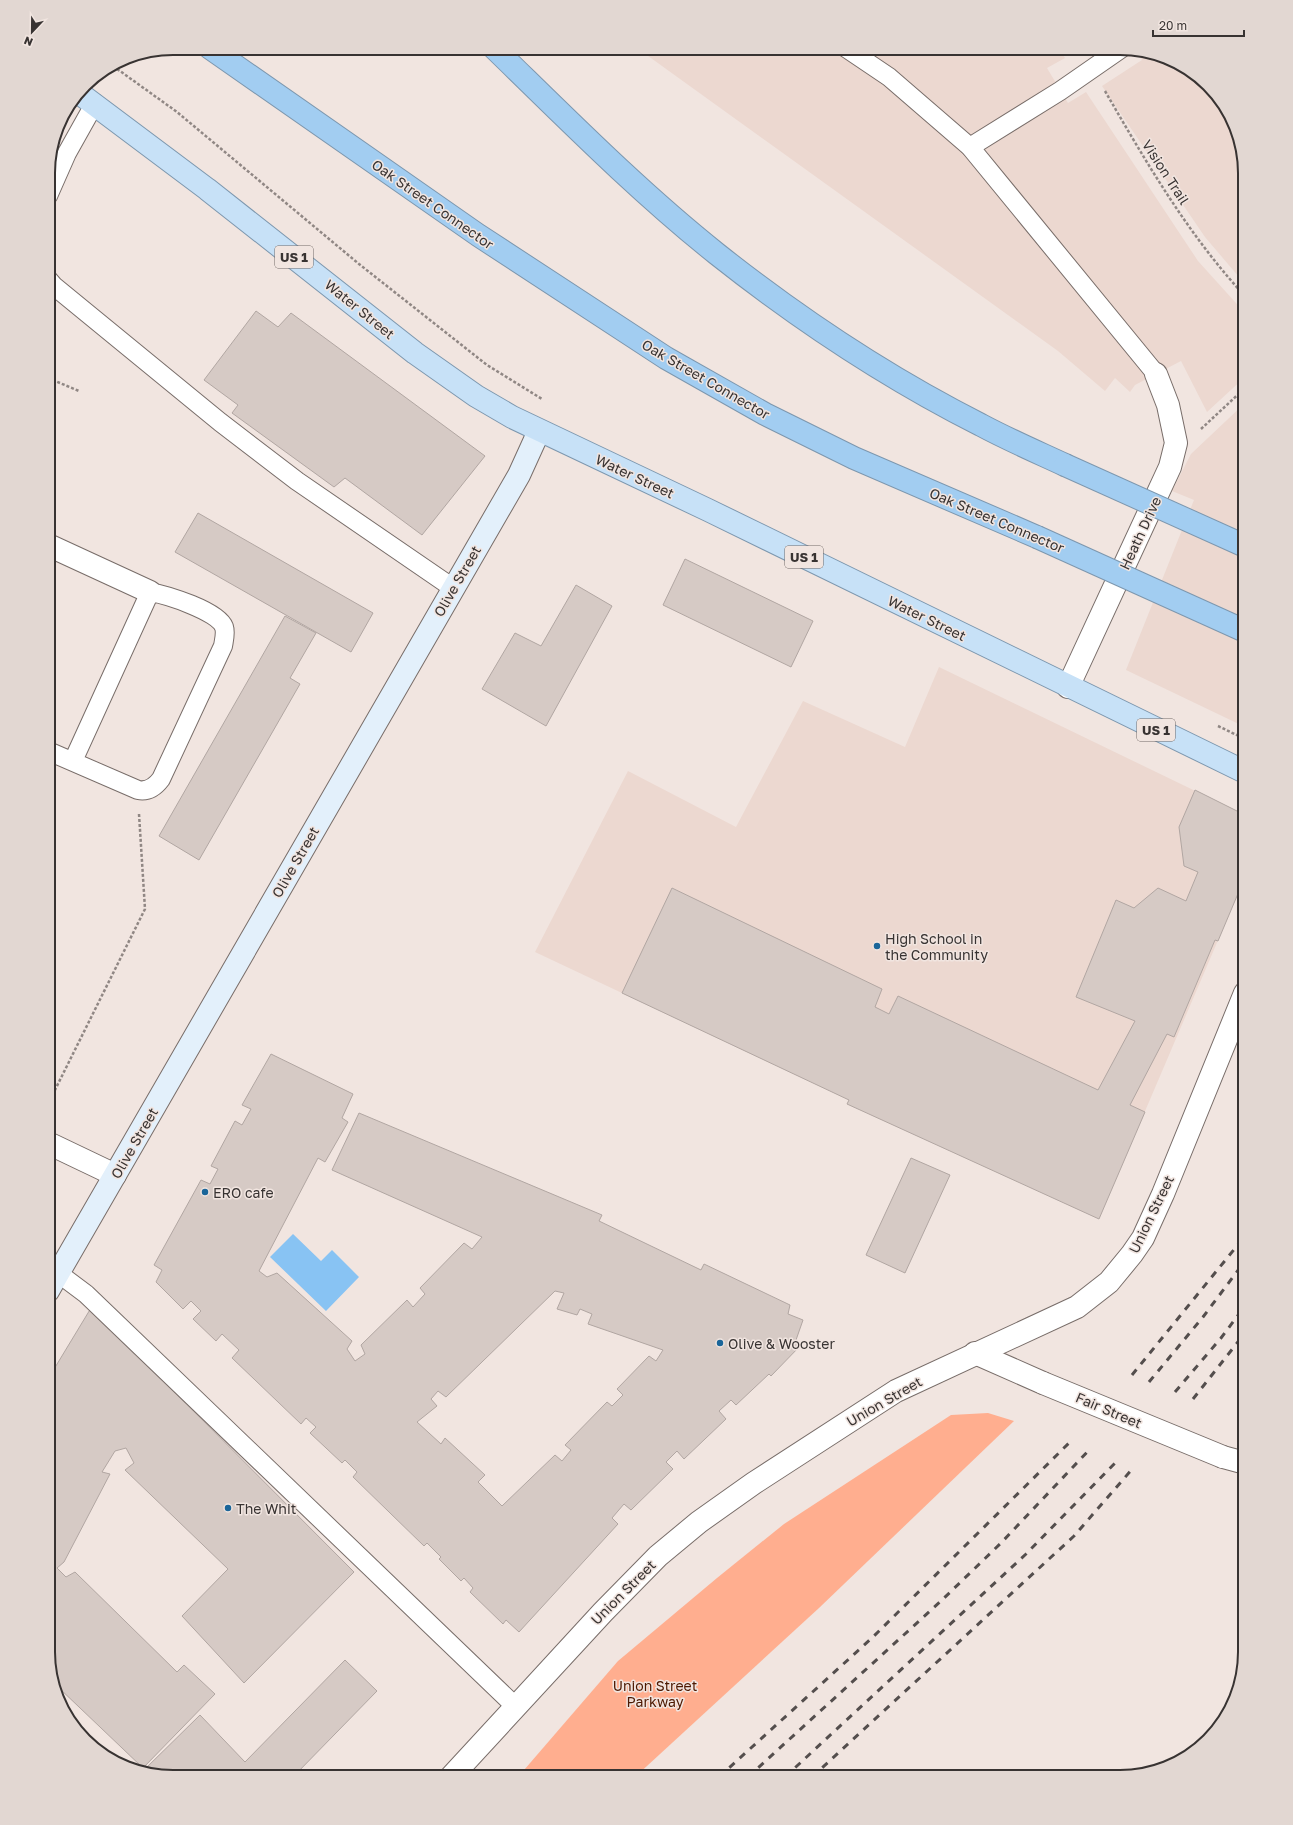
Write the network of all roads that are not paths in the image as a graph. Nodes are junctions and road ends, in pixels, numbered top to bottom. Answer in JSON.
{"nodes":[{"id":1,"x":220,"y":55,"type":"edge"},
{"id":2,"x":501,"y":55,"type":"edge"},
{"id":3,"x":856,"y":55,"type":"edge"},
{"id":4,"x":1112,"y":55,"type":"edge"},
{"id":5,"x":87,"y":98,"type":"edge"},
{"id":6,"x":970,"y":147,"type":"junction"},
{"id":7,"x":55,"y":180,"type":"edge"},
{"id":8,"x":55,"y":287,"type":"edge"},
{"id":9,"x":1156,"y":374,"type":"joint"},
{"id":10,"x":539,"y":431,"type":"junction"},
{"id":11,"x":1238,"y":543,"type":"edge"},
{"id":12,"x":55,"y":548,"type":"edge"},
{"id":13,"x":453,"y":588,"type":"junction"},
{"id":14,"x":150,"y":592,"type":"junction"},
{"id":15,"x":1238,"y":628,"type":"edge"},
{"id":16,"x":1068,"y":687,"type":"junction"},
{"id":17,"x":55,"y":754,"type":"edge"},
{"id":18,"x":73,"y":761,"type":"junction"},
{"id":19,"x":1238,"y":769,"type":"edge"},
{"id":20,"x":1238,"y":1010,"type":"edge"},
{"id":21,"x":55,"y":1146,"type":"edge"},
{"id":22,"x":115,"y":1175,"type":"junction"},
{"id":23,"x":55,"y":1279,"type":"edge"},
{"id":24,"x":55,"y":1283,"type":"edge"},
{"id":25,"x":975,"y":1353,"type":"junction"},
{"id":26,"x":1238,"y":1461,"type":"edge"},
{"id":27,"x":515,"y":1706,"type":"junction"},
{"id":28,"x":457,"y":1770,"type":"edge"}],
"edges":[{"from":1,"to":15,"type":"highway","name":"Oak Street Connector","bridge":true},
{"from":2,"to":11,"type":"highway","bridge":true},
{"from":3,"to":6,"type":"lane"},
{"from":4,"to":6,"type":"lane"},
{"from":5,"to":7,"type":"lane"},
{"from":5,"to":10,"type":"main road","name":"Water Street","number":"US 1"},
{"from":6,"to":9,"type":"lane"},
{"from":8,"to":13,"type":"lane"},
{"from":9,"to":16,"type":"street","name":"Heath Drive"},
{"from":10,"to":13,"type":"street","name":"Olive Street"},
{"from":10,"to":16,"type":"main road","name":"Water Street","number":"US 1"},
{"from":12,"to":14,"type":"street"},
{"from":13,"to":22,"type":"street","name":"Olive Street"},
{"from":14,"to":18,"type":"lane"},
{"from":14,"to":18,"type":"lane"},
{"from":16,"to":19,"type":"main road","name":"Water Street","number":"US 1"},
{"from":17,"to":18,"type":"lane"},
{"from":20,"to":25,"type":"street","name":"Union Street"},
{"from":21,"to":22,"type":"street"},
{"from":22,"to":23,"type":"street","name":"Olive Street"},
{"from":24,"to":27,"type":"lane"},
{"from":25,"to":26,"type":"street","name":"Fair Street","bridge":true},
{"from":25,"to":27,"type":"street","name":"Union Street"},
{"from":27,"to":28,"type":"street","name":"Union Street"}]}
